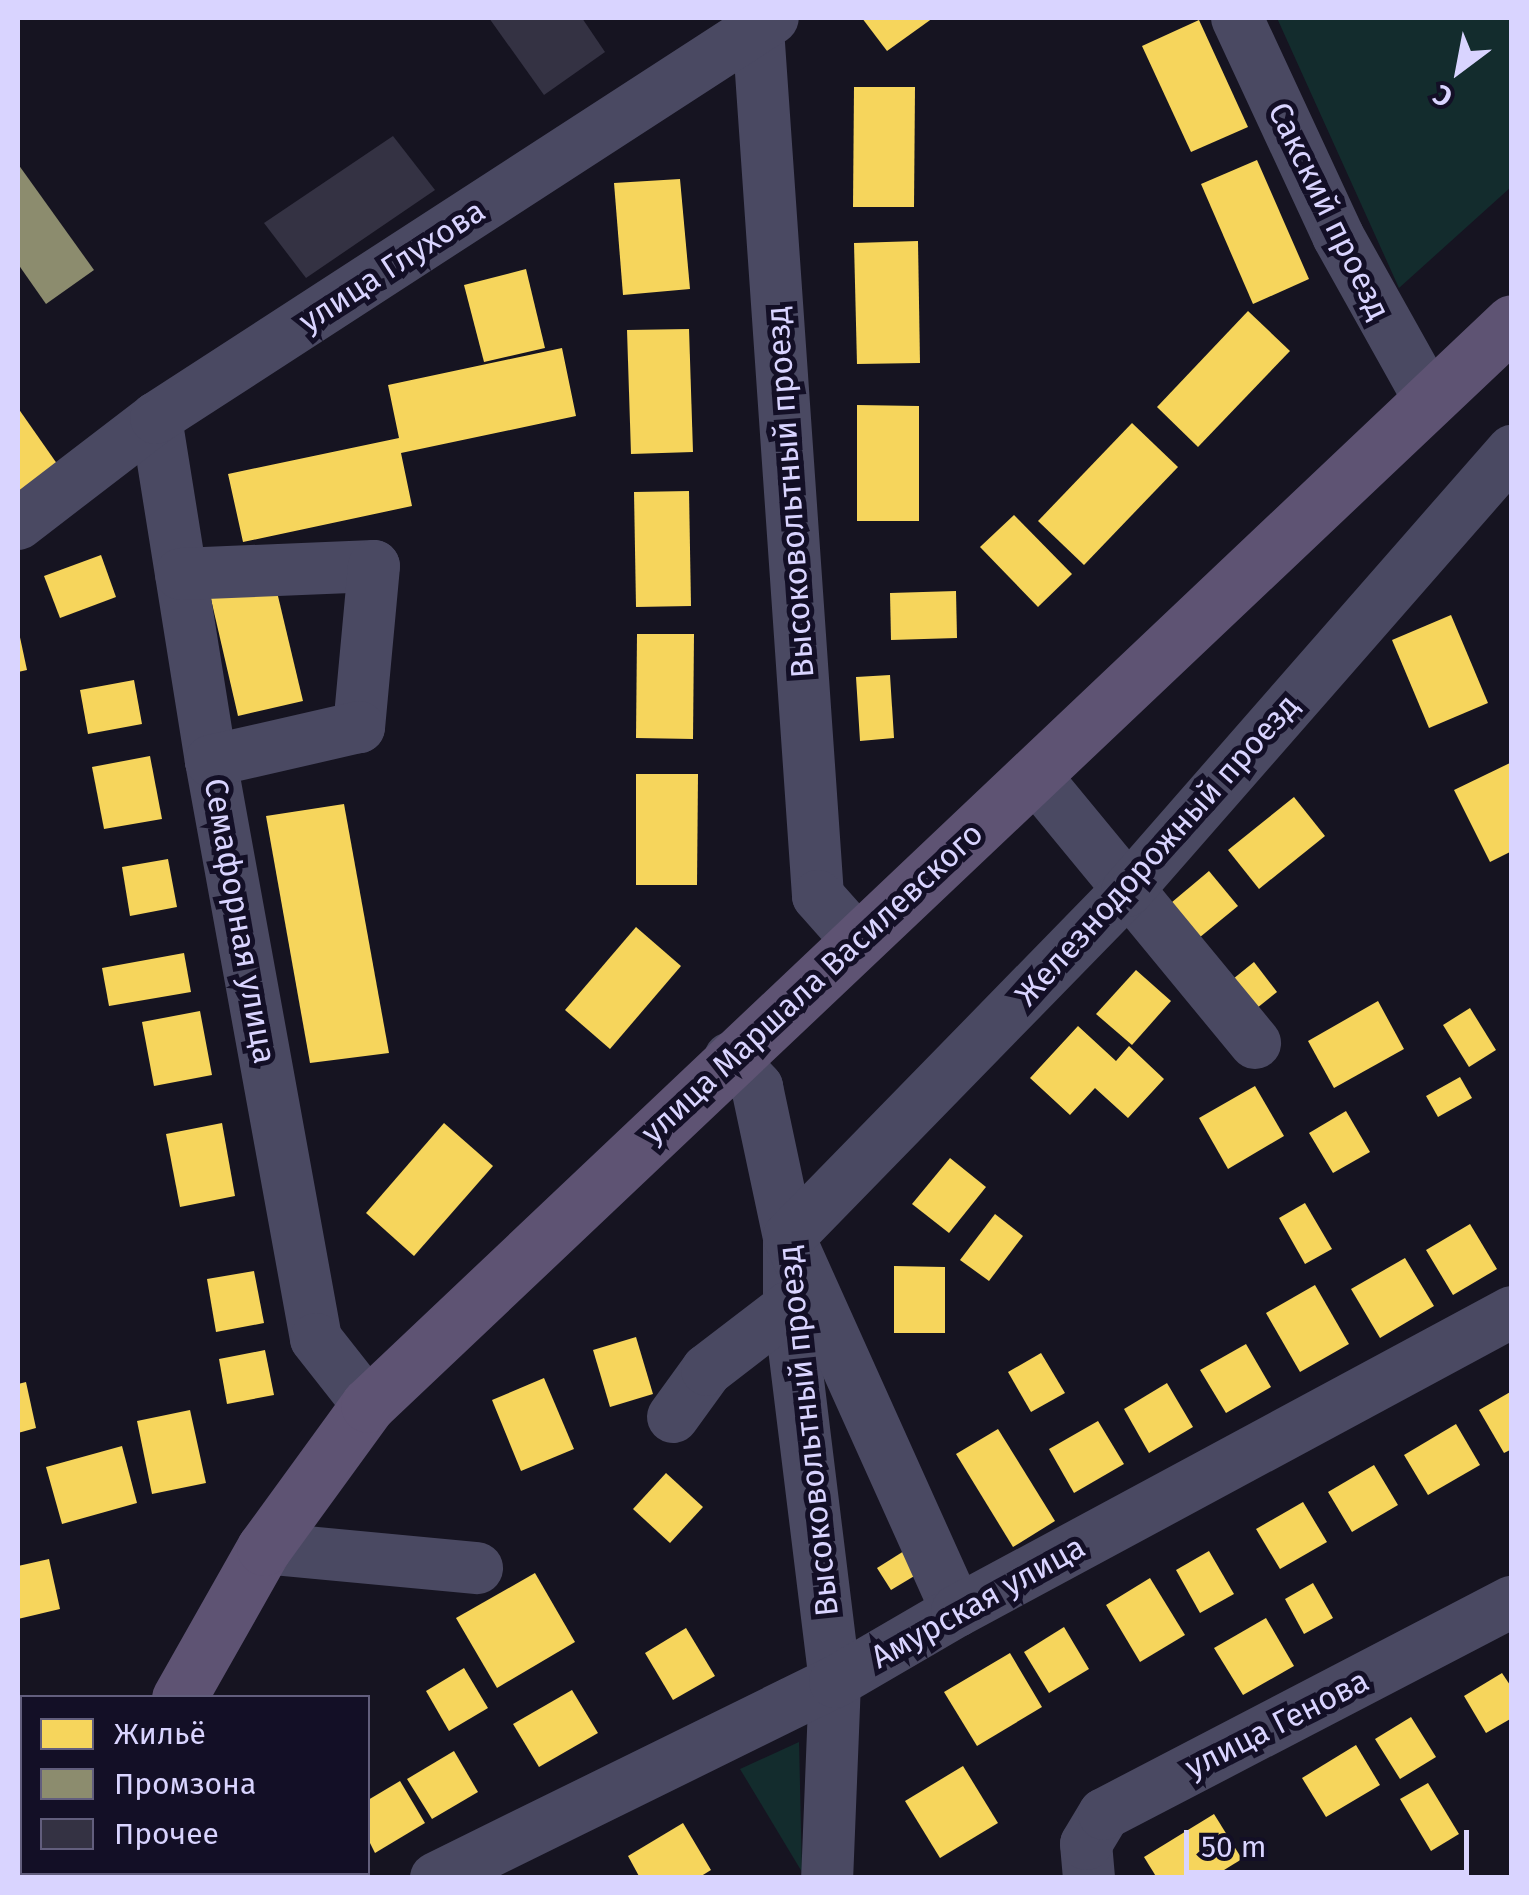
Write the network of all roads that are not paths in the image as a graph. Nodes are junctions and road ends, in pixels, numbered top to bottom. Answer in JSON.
{"nodes":[{"id":1,"x":1238,"y":18,"type":"edge"},
{"id":2,"x":765,"y":23,"type":"edge"},
{"id":3,"x":1508,"y":334,"type":"edge"},
{"id":4,"x":1429,"y":400,"type":"junction"},
{"id":5,"x":156,"y":418,"type":"junction"},
{"id":6,"x":1512,"y":452,"type":"edge"},
{"id":7,"x":18,"y":524,"type":"edge"},
{"id":8,"x":181,"y":574,"type":"junction"},
{"id":9,"x":210,"y":761,"type":"junction"},
{"id":10,"x":1035,"y":776,"type":"junction"},
{"id":11,"x":1127,"y":891,"type":"junction"},
{"id":12,"x":857,"y":940,"type":"junction"},
{"id":13,"x":1256,"y":1044,"type":"dead end"},
{"id":14,"x":730,"y":1058,"type":"junction"},
{"id":15,"x":789,"y":1236,"type":"junction"},
{"id":16,"x":789,"y":1307,"type":"junction"},
{"id":17,"x":1512,"y":1312,"type":"edge"},
{"id":18,"x":368,"y":1405,"type":"junction"},
{"id":19,"x":673,"y":1416,"type":"dead end"},
{"id":20,"x":264,"y":1548,"type":"junction"},
{"id":21,"x":476,"y":1568,"type":"dead end"},
{"id":22,"x":1512,"y":1602,"type":"edge"},
{"id":23,"x":956,"y":1611,"type":"junction"},
{"id":24,"x":834,"y":1682,"type":"junction"},
{"id":25,"x":181,"y":1695,"type":"edge"},
{"id":26,"x":436,"y":1878,"type":"edge"},
{"id":27,"x":827,"y":1878,"type":"edge"},
{"id":28,"x":1089,"y":1878,"type":"edge"}],
"edges":[{"from":1,"to":4,"type":"street","name":"Сакский проезд"},
{"from":2,"to":5,"type":"street","name":"улица Глухова"},
{"from":2,"to":12,"type":"street","name":"Высоковольтный проезд"},
{"from":3,"to":4,"type":"main road","name":"улица Маршала Василевского"},
{"from":4,"to":10,"type":"main road","name":"улица Маршала Василевского"},
{"from":5,"to":7,"type":"street","name":"улица Глухова"},
{"from":5,"to":8,"type":"street","name":"Семафорная улица"},
{"from":6,"to":11,"type":"street","name":"Железнодорожный проезд"},
{"from":8,"to":9,"type":"street","name":"Семафорная улица"},
{"from":8,"to":9,"type":"street"},
{"from":9,"to":18,"type":"street","name":"Семафорная улица"},
{"from":10,"to":11,"type":"street"},
{"from":10,"to":12,"type":"main road","name":"улица Маршала Василевского"},
{"from":11,"to":13,"type":"street"},
{"from":11,"to":15,"type":"street","name":"Железнодорожный проезд"},
{"from":12,"to":14,"type":"main road","name":"улица Маршала Василевского"},
{"from":14,"to":15,"type":"street","name":"Высоковольтный проезд"},
{"from":14,"to":18,"type":"main road","name":"улица Маршала Василевского"},
{"from":15,"to":16,"type":"street","name":"Высоковольтный проезд"},
{"from":15,"to":23,"type":"street"},
{"from":16,"to":19,"type":"street"},
{"from":16,"to":24,"type":"street","name":"Высоковольтный проезд"},
{"from":17,"to":23,"type":"street","name":"Амурская улица"},
{"from":18,"to":20,"type":"main road","name":"улица Маршала Василевского"},
{"from":20,"to":21,"type":"street"},
{"from":20,"to":25,"type":"main road","name":"улица Маршала Василевского"},
{"from":22,"to":28,"type":"street","name":"улица Генова"},
{"from":23,"to":24,"type":"street","name":"Амурская улица"},
{"from":24,"to":26,"type":"street","name":"Амурская улица"},
{"from":24,"to":27,"type":"street","name":"Высоковольтный проезд"}]}
